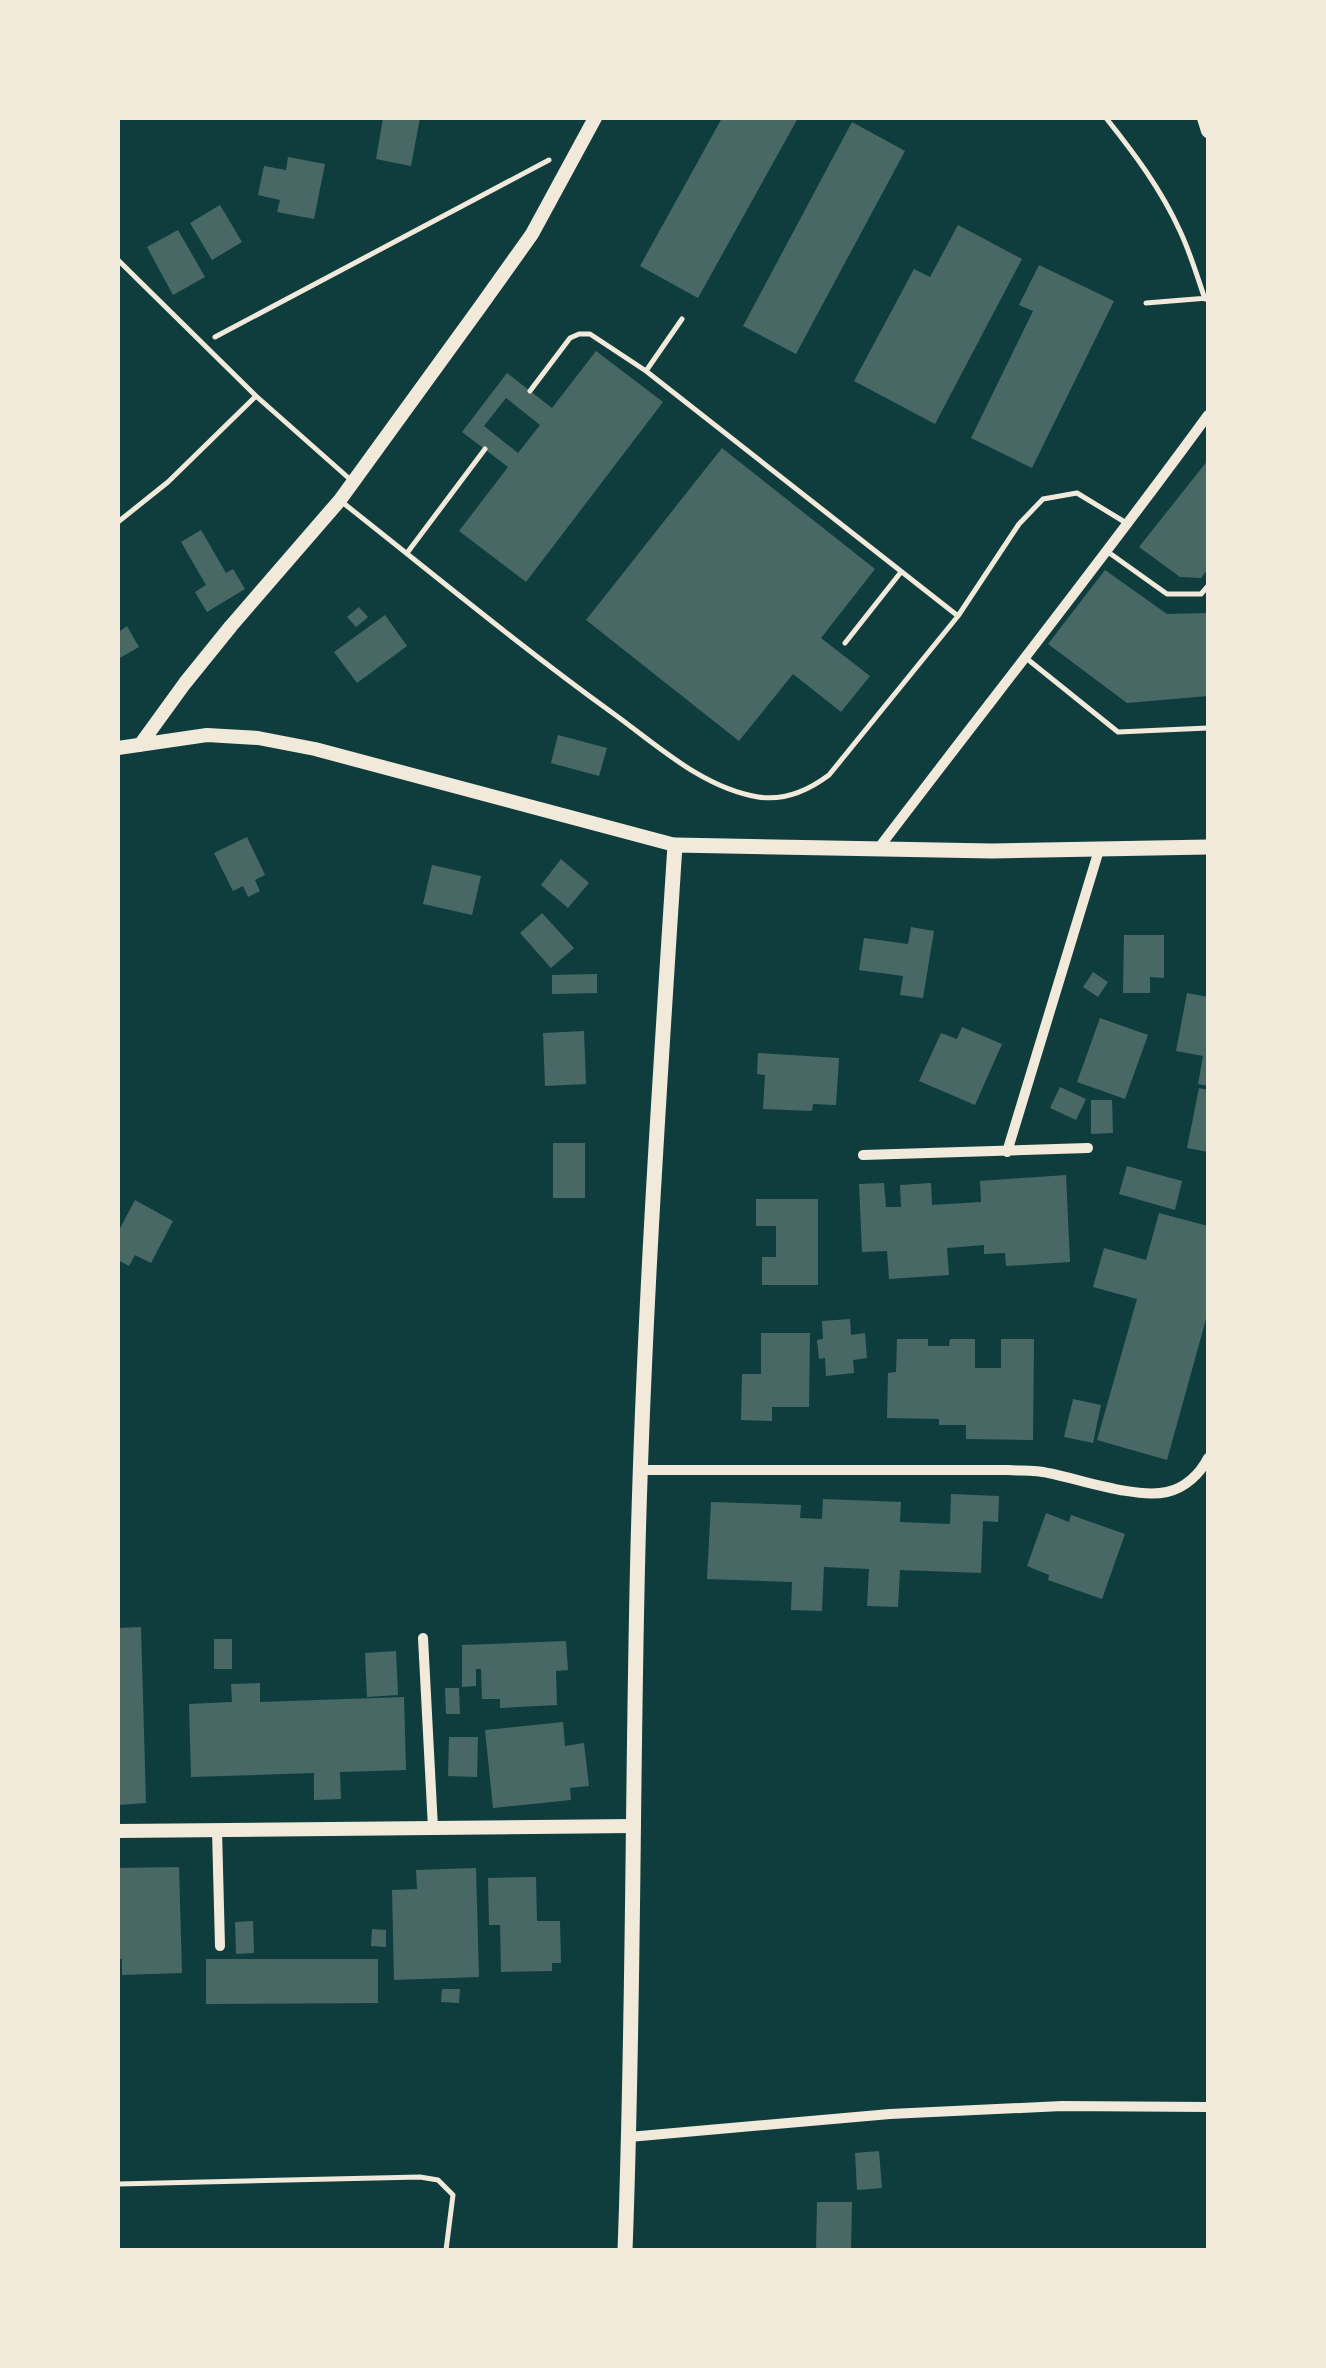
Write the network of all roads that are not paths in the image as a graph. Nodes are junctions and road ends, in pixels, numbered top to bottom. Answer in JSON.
{"nodes":[{"id":1,"x":594,"y":118,"type":"edge"},
{"id":2,"x":1106,"y":118,"type":"edge"},
{"id":3,"x":1204,"y":118,"type":"edge"},
{"id":4,"x":1208,"y":131,"type":"edge"},
{"id":5,"x":118,"y":260,"type":"edge"},
{"id":6,"x":1207,"y":298,"type":"edge"},
{"id":7,"x":1146,"y":303,"type":"dead end"},
{"id":8,"x":682,"y":319,"type":"dead end"},
{"id":9,"x":646,"y":371,"type":"junction"},
{"id":10,"x":530,"y":391,"type":"dead end"},
{"id":11,"x":256,"y":396,"type":"junction"},
{"id":12,"x":1208,"y":415,"type":"edge"},
{"id":13,"x":485,"y":449,"type":"dead end"},
{"id":14,"x":353,"y":481,"type":"junction"},
{"id":15,"x":340,"y":500,"type":"junction"},
{"id":16,"x":118,"y":522,"type":"edge"},
{"id":17,"x":1128,"y":524,"type":"junction"},
{"id":18,"x":1108,"y":552,"type":"junction"},
{"id":19,"x":406,"y":553,"type":"junction"},
{"id":20,"x":901,"y":572,"type":"junction"},
{"id":21,"x":1208,"y":586,"type":"edge"},
{"id":22,"x":1204,"y":594,"type":"edge"},
{"id":23,"x":958,"y":616,"type":"junction"},
{"id":24,"x":845,"y":643,"type":"dead end"},
{"id":25,"x":1024,"y":656,"type":"junction"},
{"id":26,"x":1208,"y":728,"type":"edge"},
{"id":27,"x":140,"y":744,"type":"junction"},
{"id":28,"x":118,"y":748,"type":"edge"},
{"id":29,"x":675,"y":845,"type":"junction"},
{"id":30,"x":1208,"y":847,"type":"edge"},
{"id":31,"x":878,"y":850,"type":"junction"},
{"id":32,"x":1098,"y":850,"type":"junction"},
{"id":33,"x":1088,"y":1148,"type":"dead end"},
{"id":34,"x":1007,"y":1152,"type":"junction"},
{"id":35,"x":863,"y":1154,"type":"dead end"},
{"id":36,"x":1208,"y":1458,"type":"edge"},
{"id":37,"x":641,"y":1470,"type":"junction"},
{"id":38,"x":423,"y":1638,"type":"dead end"},
{"id":39,"x":634,"y":1826,"type":"junction"},
{"id":40,"x":433,"y":1828,"type":"junction"},
{"id":41,"x":217,"y":1830,"type":"junction"},
{"id":42,"x":118,"y":1831,"type":"edge"},
{"id":43,"x":220,"y":1946,"type":"dead end"},
{"id":44,"x":1208,"y":2108,"type":"edge"},
{"id":45,"x":629,"y":2137,"type":"junction"},
{"id":46,"x":118,"y":2184,"type":"edge"},
{"id":47,"x":446,"y":2250,"type":"edge"},
{"id":48,"x":625,"y":2250,"type":"edge"}],
"edges":[{"from":1,"to":14,"type":"street"},
{"from":2,"to":6,"type":"lane"},
{"from":3,"to":4,"type":"street"},
{"from":5,"to":11,"type":"lane"},
{"from":6,"to":7,"type":"lane"},
{"from":8,"to":9,"type":"lane"},
{"from":9,"to":10,"type":"lane"},
{"from":9,"to":20,"type":"lane"},
{"from":11,"to":14,"type":"lane"},
{"from":11,"to":16,"type":"lane"},
{"from":12,"to":17,"type":"street"},
{"from":13,"to":19,"type":"lane"},
{"from":14,"to":15,"type":"street"},
{"from":15,"to":19,"type":"lane"},
{"from":15,"to":27,"type":"street"},
{"from":17,"to":18,"type":"street"},
{"from":17,"to":23,"type":"lane"},
{"from":18,"to":22,"type":"lane"},
{"from":18,"to":25,"type":"street"},
{"from":19,"to":23,"type":"lane"},
{"from":20,"to":23,"type":"lane"},
{"from":20,"to":24,"type":"lane"},
{"from":21,"to":22,"type":"lane"},
{"from":25,"to":26,"type":"lane"},
{"from":25,"to":31,"type":"street"},
{"from":27,"to":28,"type":"street"},
{"from":27,"to":29,"type":"street"},
{"from":29,"to":31,"type":"main road"},
{"from":29,"to":37,"type":"main road"},
{"from":30,"to":32,"type":"main road"},
{"from":31,"to":32,"type":"main road"},
{"from":32,"to":34,"type":"street"},
{"from":33,"to":34,"type":"street"},
{"from":34,"to":35,"type":"street"},
{"from":36,"to":37,"type":"street"},
{"from":37,"to":39,"type":"main road"},
{"from":38,"to":40,"type":"street"},
{"from":39,"to":40,"type":"street"},
{"from":39,"to":45,"type":"main road"},
{"from":40,"to":41,"type":"street"},
{"from":41,"to":42,"type":"street"},
{"from":41,"to":43,"type":"street"},
{"from":44,"to":45,"type":"street"},
{"from":45,"to":48,"type":"main road"},
{"from":46,"to":47,"type":"lane"}]}
